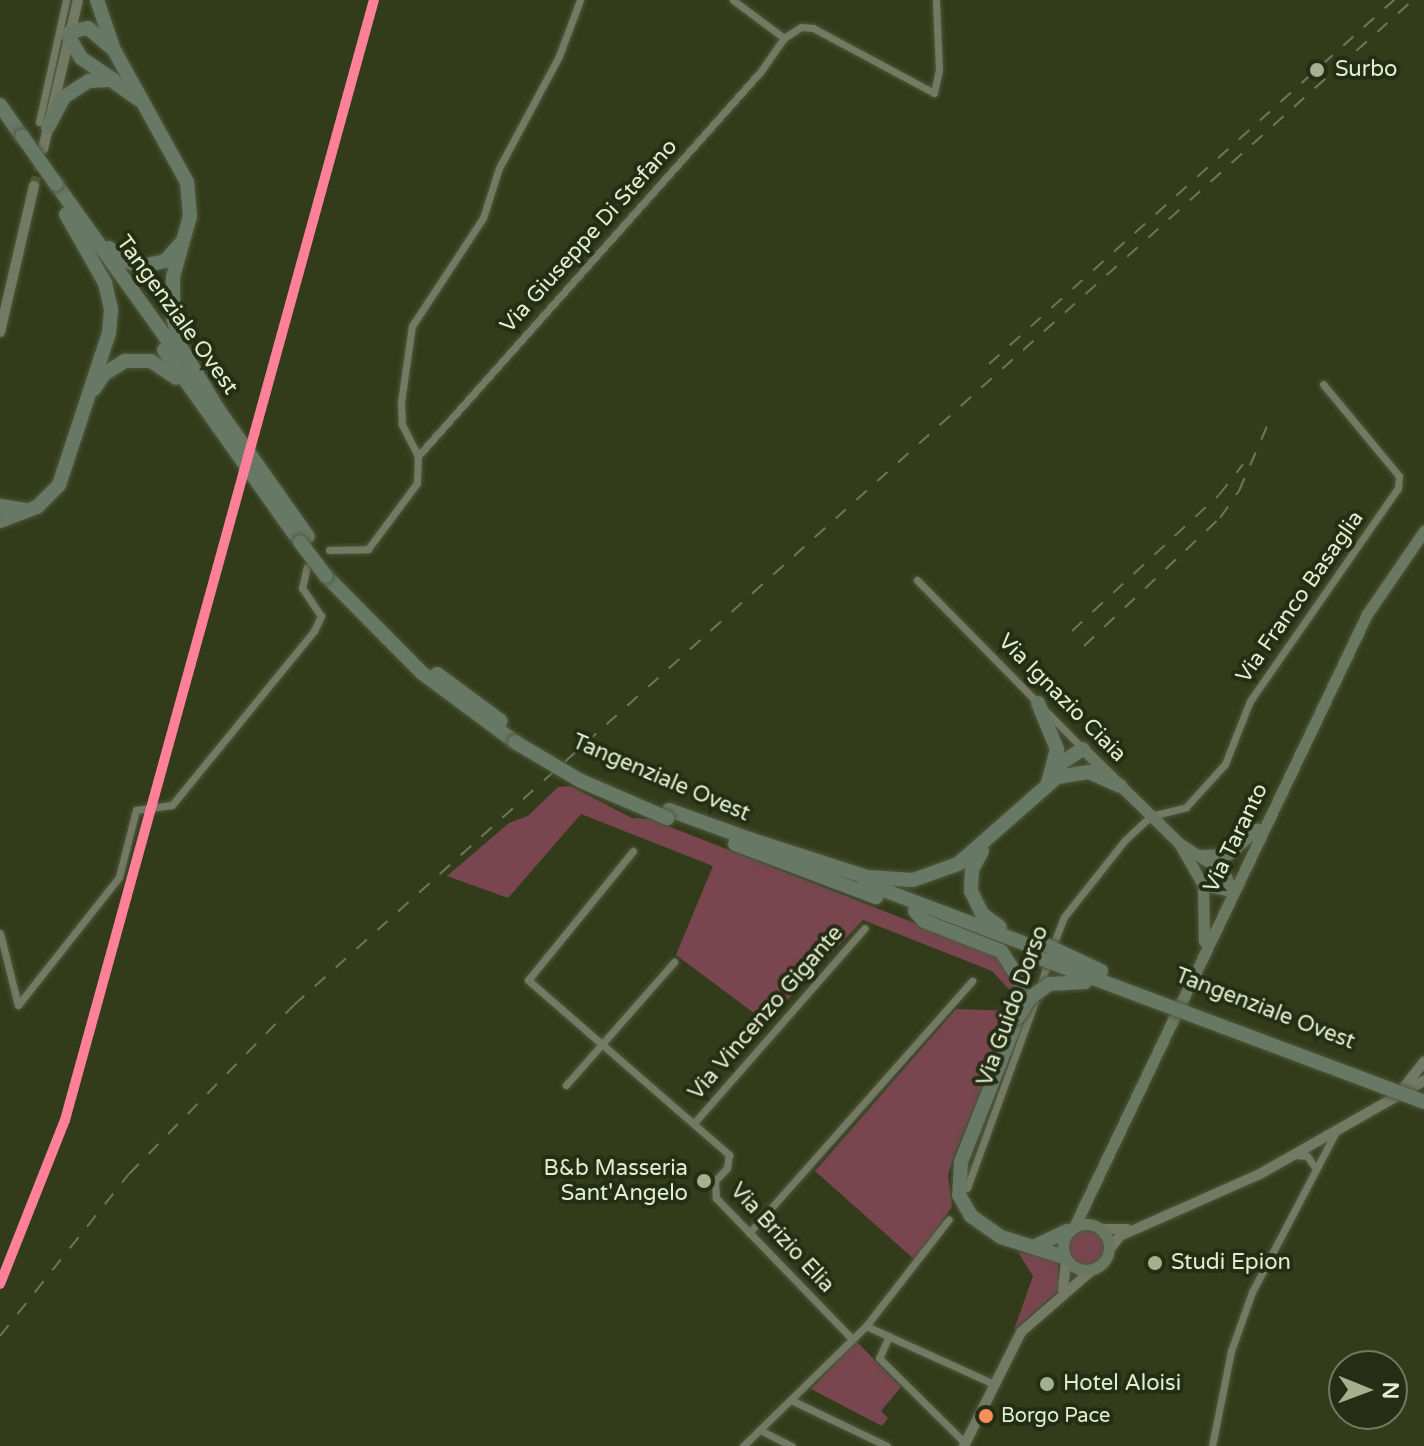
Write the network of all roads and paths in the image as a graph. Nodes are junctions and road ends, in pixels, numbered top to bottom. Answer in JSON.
{"nodes":[{"id":1,"x":66,"y":0,"type":"edge"},
{"id":2,"x":78,"y":0,"type":"edge"},
{"id":3,"x":97,"y":0,"type":"edge"},
{"id":4,"x":580,"y":0,"type":"edge"},
{"id":5,"x":733,"y":0,"type":"edge"},
{"id":6,"x":936,"y":0,"type":"edge"},
{"id":7,"x":70,"y":35,"type":"junction"},
{"id":8,"x":784,"y":38,"type":"junction"},
{"id":9,"x":114,"y":50,"type":"junction"},
{"id":10,"x":119,"y":84,"type":"junction"},
{"id":11,"x":0,"y":105,"type":"edge"},
{"id":12,"x":150,"y":113,"type":"junction"},
{"id":13,"x":0,"y":121,"type":"edge"},
{"id":14,"x":44,"y":125,"type":"junction"},
{"id":15,"x":20,"y":141,"type":"junction"},
{"id":16,"x":43,"y":149,"type":"tunnel mouth"},
{"id":17,"x":34,"y":186,"type":"tunnel mouth"},
{"id":18,"x":54,"y":189,"type":"junction"},
{"id":19,"x":66,"y":214,"type":"junction"},
{"id":20,"x":189,"y":229,"type":"junction"},
{"id":21,"x":0,"y":332,"type":"edge"},
{"id":22,"x":1323,"y":384,"type":"dead end"},
{"id":23,"x":88,"y":400,"type":"junction"},
{"id":24,"x":219,"y":411,"type":"junction"},
{"id":25,"x":227,"y":434,"type":"junction"},
{"id":26,"x":418,"y":456,"type":"junction"},
{"id":27,"x":1,"y":514,"type":"edge"},
{"id":28,"x":1424,"y":531,"type":"edge"},
{"id":29,"x":329,"y":550,"type":"dead end"},
{"id":30,"x":307,"y":567,"type":"dead end"},
{"id":31,"x":917,"y":580,"type":"dead end"},
{"id":32,"x":1038,"y":703,"type":"junction"},
{"id":33,"x":1083,"y":749,"type":"junction"},
{"id":34,"x":1060,"y":770,"type":"junction"},
{"id":35,"x":1120,"y":786,"type":"junction"},
{"id":36,"x":668,"y":814,"type":"junction"},
{"id":37,"x":1270,"y":814,"type":"junction"},
{"id":38,"x":1151,"y":816,"type":"junction"},
{"id":39,"x":746,"y":838,"type":"junction"},
{"id":40,"x":992,"y":838,"type":"junction"},
{"id":41,"x":1179,"y":843,"type":"junction"},
{"id":42,"x":633,"y":851,"type":"dead end"},
{"id":43,"x":1196,"y":854,"type":"junction"},
{"id":44,"x":1203,"y":885,"type":"junction"},
{"id":45,"x":1232,"y":891,"type":"junction"},
{"id":46,"x":915,"y":911,"type":"junction"},
{"id":47,"x":865,"y":928,"type":"dead end"},
{"id":48,"x":0,"y":933,"type":"edge"},
{"id":49,"x":1044,"y":952,"type":"junction"},
{"id":50,"x":1203,"y":954,"type":"junction"},
{"id":51,"x":674,"y":962,"type":"dead end"},
{"id":52,"x":972,"y":981,"type":"dead end"},
{"id":53,"x":1165,"y":1006,"type":"junction"},
{"id":54,"x":1018,"y":1017,"type":"junction"},
{"id":55,"x":605,"y":1044,"type":"junction"},
{"id":56,"x":1424,"y":1049,"type":"edge"},
{"id":57,"x":1424,"y":1063,"type":"edge"},
{"id":58,"x":1424,"y":1081,"type":"edge"},
{"id":59,"x":566,"y":1085,"type":"dead end"},
{"id":60,"x":1424,"y":1092,"type":"edge"},
{"id":61,"x":1393,"y":1100,"type":"junction"},
{"id":62,"x":1424,"y":1102,"type":"edge"},
{"id":63,"x":694,"y":1123,"type":"junction"},
{"id":64,"x":1335,"y":1133,"type":"junction"},
{"id":65,"x":1295,"y":1155,"type":"junction"},
{"id":66,"x":1316,"y":1169,"type":"junction"},
{"id":67,"x":1098,"y":1172,"type":"junction"},
{"id":68,"x":967,"y":1188,"type":"dead end"},
{"id":69,"x":949,"y":1219,"type":"dead end"},
{"id":70,"x":1098,"y":1227,"type":"junction"},
{"id":71,"x":1137,"y":1228,"type":"junction"},
{"id":72,"x":1071,"y":1229,"type":"junction"},
{"id":73,"x":749,"y":1233,"type":"junction"},
{"id":74,"x":1033,"y":1247,"type":"junction"},
{"id":75,"x":1109,"y":1250,"type":"junction"},
{"id":76,"x":1065,"y":1259,"type":"junction"},
{"id":77,"x":1092,"y":1270,"type":"junction"},
{"id":78,"x":1057,"y":1301,"type":"junction"},
{"id":79,"x":866,"y":1326,"type":"junction"},
{"id":80,"x":889,"y":1336,"type":"junction"},
{"id":81,"x":852,"y":1339,"type":"junction"},
{"id":82,"x":994,"y":1384,"type":"junction"},
{"id":83,"x":793,"y":1401,"type":"junction"},
{"id":84,"x":760,"y":1430,"type":"junction"},
{"id":85,"x":965,"y":1444,"type":"edge"},
{"id":86,"x":743,"y":1446,"type":"edge"},
{"id":87,"x":792,"y":1446,"type":"edge"},
{"id":88,"x":887,"y":1446,"type":"edge"},
{"id":89,"x":1212,"y":1446,"type":"edge"}],
"edges":[{"from":1,"to":14,"type":"street"},
{"from":2,"to":7,"type":"street"},
{"from":3,"to":9,"type":"highway"},
{"from":4,"to":26,"type":"street"},
{"from":5,"to":8,"type":"street"},
{"from":6,"to":8,"type":"street"},
{"from":7,"to":9,"type":"highway"},
{"from":7,"to":10,"type":"highway"},
{"from":7,"to":14,"type":"street"},
{"from":8,"to":26,"type":"street","name":"Via Giuseppe Di Stefano"},
{"from":9,"to":12,"type":"highway"},
{"from":10,"to":12,"type":"highway"},
{"from":10,"to":14,"type":"highway"},
{"from":11,"to":15,"type":"highway","name":"Tangenziale Ovest"},
{"from":12,"to":20,"type":"highway"},
{"from":13,"to":15,"type":"highway","name":"Tangenziale Ovest"},
{"from":14,"to":16,"type":"street"},
{"from":15,"to":18,"type":"highway","name":"Tangenziale Ovest"},
{"from":17,"to":21,"type":"street"},
{"from":18,"to":19,"type":"highway","name":"Tangenziale Ovest"},
{"from":18,"to":20,"type":"highway"},
{"from":18,"to":24,"type":"highway","name":"Tangenziale Ovest"},
{"from":19,"to":23,"type":"highway"},
{"from":19,"to":25,"type":"highway","name":"Tangenziale Ovest"},
{"from":20,"to":24,"type":"highway"},
{"from":22,"to":38,"type":"street","name":"Via Franco Basaglia"},
{"from":23,"to":25,"type":"highway"},
{"from":23,"to":27,"type":"highway"},
{"from":24,"to":25,"type":"highway","name":"Tangenziale Ovest"},
{"from":25,"to":36,"type":"highway","name":"Tangenziale Ovest","bridge":true},
{"from":26,"to":29,"type":"street"},
{"from":28,"to":37,"type":"main road","name":"Via Taranto"},
{"from":30,"to":48,"type":"street"},
{"from":31,"to":32,"type":"street","name":"Via Ignazio Ciaia"},
{"from":32,"to":33,"type":"street","name":"Via Ignazio Ciaia"},
{"from":32,"to":34,"type":"highway"},
{"from":33,"to":34,"type":"highway"},
{"from":33,"to":35,"type":"main road","name":"Via Ignazio Ciaia"},
{"from":34,"to":35,"type":"highway"},
{"from":34,"to":40,"type":"highway"},
{"from":35,"to":38,"type":"main road","name":"Via Ignazio Ciaia"},
{"from":36,"to":39,"type":"highway","name":"Tangenziale Ovest"},
{"from":36,"to":46,"type":"highway","name":"Tangenziale Ovest"},
{"from":37,"to":43,"type":"main road"},
{"from":37,"to":45,"type":"main road","name":"Via Taranto"},
{"from":38,"to":41,"type":"main road","name":"Via Ignazio Ciaia"},
{"from":38,"to":68,"type":"street","name":"Via Guido Dorso"},
{"from":39,"to":40,"type":"highway"},
{"from":39,"to":49,"type":"highway","name":"Tangenziale Ovest"},
{"from":40,"to":49,"type":"highway"},
{"from":41,"to":43,"type":"main road","name":"Via Ignazio Ciaia"},
{"from":41,"to":44,"type":"main road","name":"Via Ignazio Ciaia"},
{"from":42,"to":55,"type":"street"},
{"from":43,"to":45,"type":"main road","name":"Via Ignazio Ciaia"},
{"from":44,"to":45,"type":"main road"},
{"from":44,"to":50,"type":"main road","name":"Via Ignazio Ciaia"},
{"from":45,"to":50,"type":"main road","name":"Via Taranto"},
{"from":46,"to":49,"type":"highway","name":"Tangenziale Ovest"},
{"from":46,"to":54,"type":"highway"},
{"from":47,"to":63,"type":"street","name":"Via Vincenzo Gigante"},
{"from":49,"to":53,"type":"highway","name":"Tangenziale Ovest","bridge":true},
{"from":49,"to":60,"type":"highway","name":"Tangenziale Ovest","bridge":true},
{"from":50,"to":67,"type":"main road","name":"Via Taranto"},
{"from":51,"to":55,"type":"street"},
{"from":52,"to":73,"type":"street"},
{"from":53,"to":54,"type":"highway","bridge":true},
{"from":53,"to":62,"type":"highway","name":"Tangenziale Ovest","bridge":true},
{"from":54,"to":74,"type":"highway"},
{"from":55,"to":59,"type":"street"},
{"from":55,"to":63,"type":"street"},
{"from":56,"to":57,"type":"street"},
{"from":57,"to":61,"type":"street"},
{"from":58,"to":61,"type":"street"},
{"from":61,"to":64,"type":"street"},
{"from":63,"to":73,"type":"street","name":"Via Brizio Elia"},
{"from":64,"to":65,"type":"street"},
{"from":64,"to":66,"type":"street"},
{"from":65,"to":66,"type":"street"},
{"from":65,"to":71,"type":"street"},
{"from":66,"to":89,"type":"street"},
{"from":67,"to":70,"type":"main road","name":"Via Taranto"},
{"from":67,"to":72,"type":"main road","name":"Via Taranto"},
{"from":69,"to":79,"type":"street"},
{"from":70,"to":71,"type":"street"},
{"from":70,"to":72,"type":"main road"},
{"from":70,"to":75,"type":"main road","name":"Via Taranto"},
{"from":71,"to":75,"type":"street"},
{"from":72,"to":74,"type":"highway"},
{"from":72,"to":76,"type":"main road","name":"Via Taranto"},
{"from":73,"to":81,"type":"street","name":"Via Brizio Elia"},
{"from":74,"to":76,"type":"highway"},
{"from":75,"to":77,"type":"main road"},
{"from":76,"to":77,"type":"main road"},
{"from":76,"to":78,"type":"street","name":"Via Taranto"},
{"from":77,"to":78,"type":"street"},
{"from":78,"to":82,"type":"street"},
{"from":79,"to":80,"type":"street"},
{"from":79,"to":81,"type":"street"},
{"from":80,"to":82,"type":"street"},
{"from":80,"to":85,"type":"street"},
{"from":81,"to":83,"type":"street"},
{"from":82,"to":85,"type":"street"},
{"from":83,"to":84,"type":"street"},
{"from":83,"to":88,"type":"street"},
{"from":84,"to":86,"type":"street"},
{"from":84,"to":87,"type":"street"}]}
